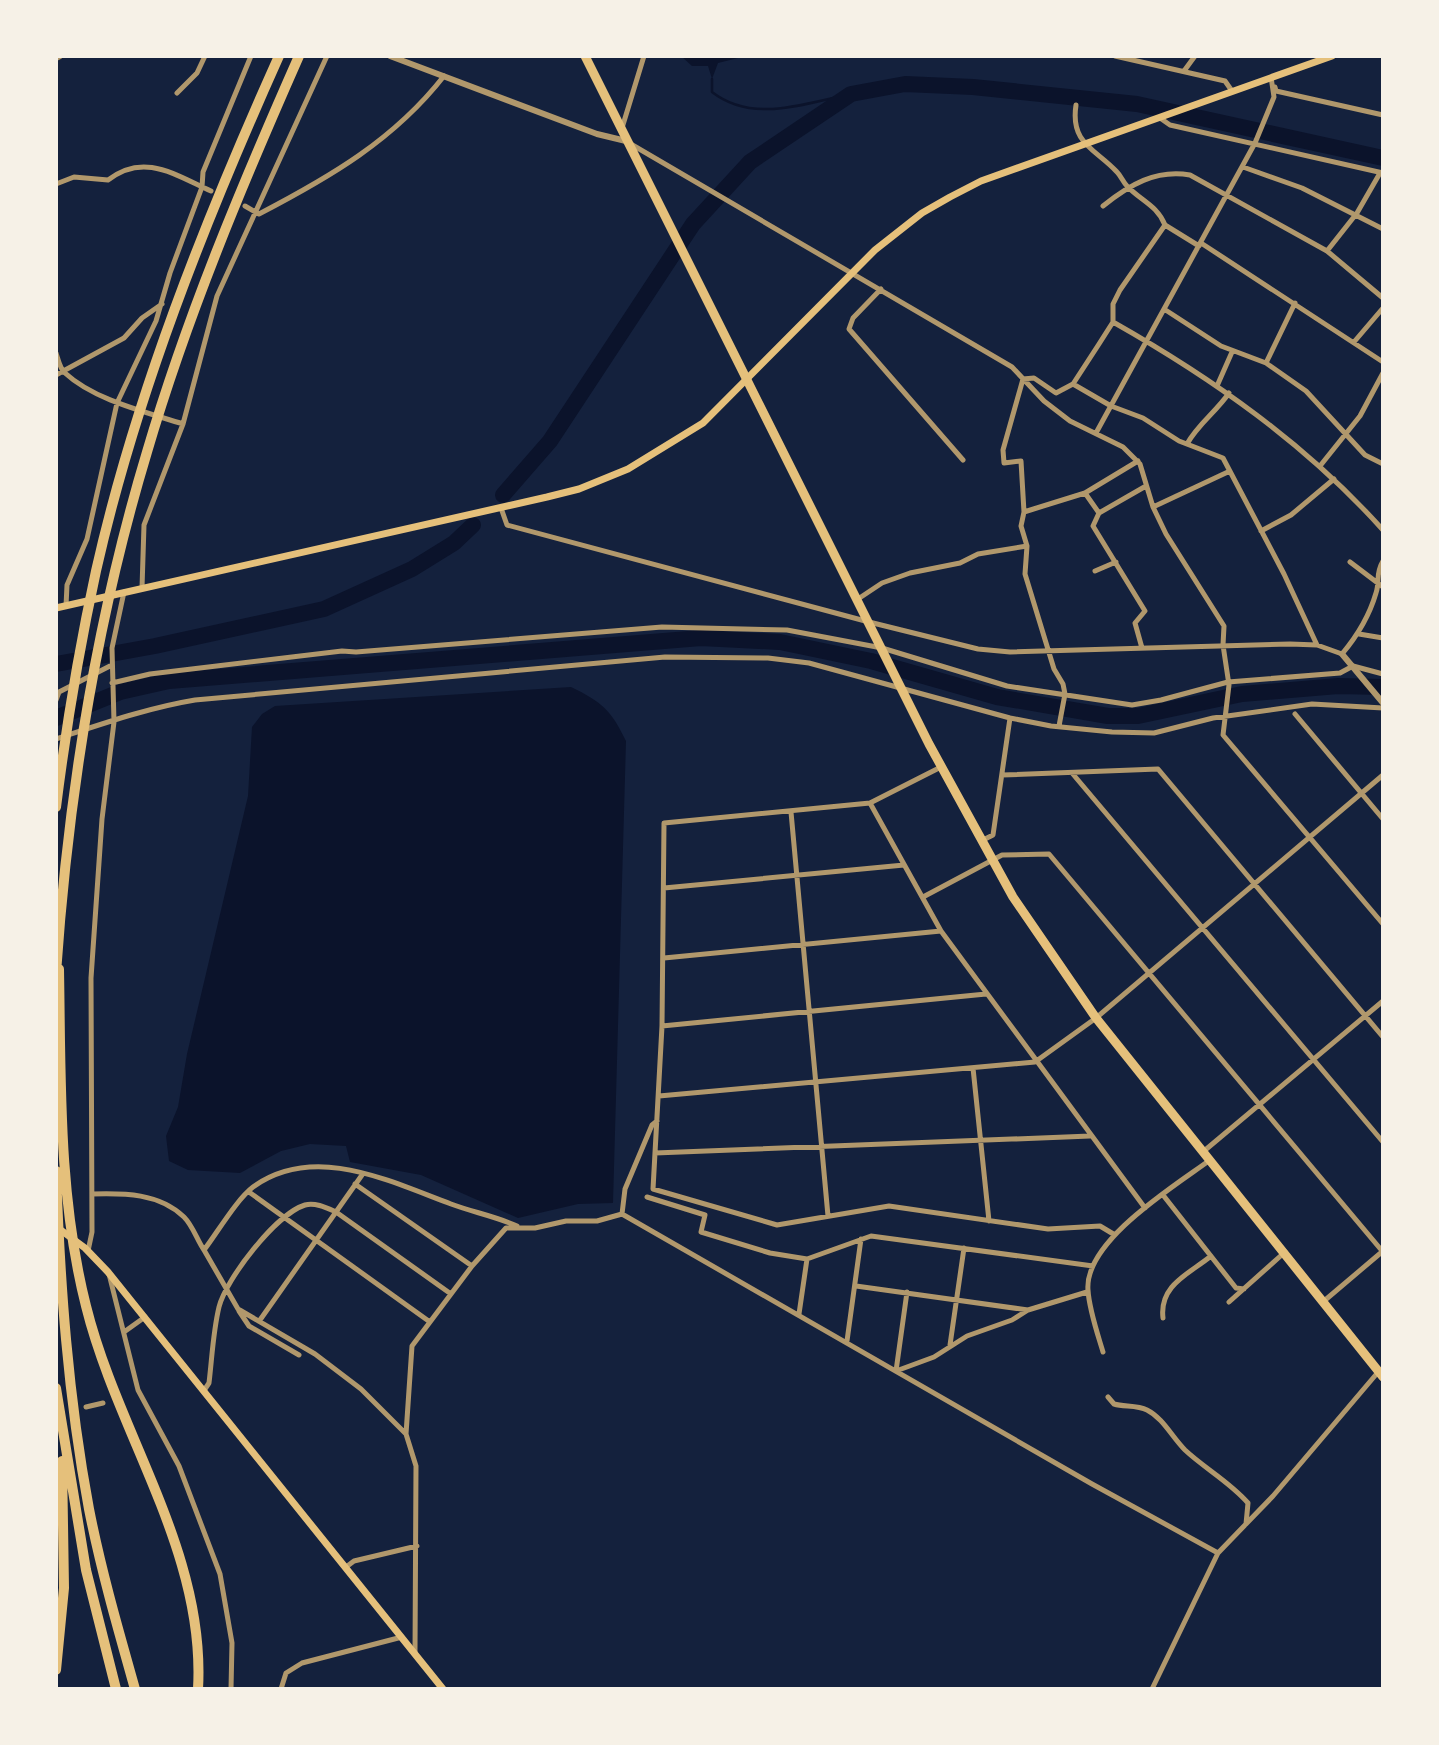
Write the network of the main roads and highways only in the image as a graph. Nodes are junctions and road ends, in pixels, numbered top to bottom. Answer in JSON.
{"nodes":[{"id":1,"x":279,"y":56,"type":"edge"},
{"id":2,"x":299,"y":56,"type":"edge"},
{"id":3,"x":585,"y":56,"type":"edge"},
{"id":4,"x":1332,"y":56,"type":"edge"},
{"id":5,"x":747,"y":380,"type":"junction"},
{"id":6,"x":56,"y":608,"type":"edge"},
{"id":7,"x":60,"y":739,"type":"edge"},
{"id":8,"x":56,"y":807,"type":"edge"},
{"id":9,"x":58,"y":940,"type":"junction"},
{"id":10,"x":56,"y":973,"type":"edge"},
{"id":11,"x":56,"y":1171,"type":"edge"},
{"id":12,"x":58,"y":1215,"type":"edge"},
{"id":13,"x":56,"y":1227,"type":"edge"},
{"id":14,"x":1381,"y":1374,"type":"edge"},
{"id":15,"x":56,"y":1388,"type":"edge"},
{"id":16,"x":61,"y":1422,"type":"junction"},
{"id":17,"x":56,"y":1670,"type":"edge"},
{"id":18,"x":117,"y":1689,"type":"edge"},
{"id":19,"x":135,"y":1689,"type":"edge"},
{"id":20,"x":198,"y":1689,"type":"edge"},
{"id":21,"x":443,"y":1689,"type":"edge"}],
"edges":[{"from":1,"to":7,"type":"highway"},
{"from":2,"to":9,"type":"highway"},
{"from":3,"to":5,"type":"highway"},
{"from":4,"to":5,"type":"main road"},
{"from":5,"to":6,"type":"main road"},
{"from":5,"to":14,"type":"highway"},
{"from":7,"to":8,"type":"highway"},
{"from":9,"to":10,"type":"highway"},
{"from":9,"to":20,"type":"highway"},
{"from":11,"to":12,"type":"highway"},
{"from":12,"to":19,"type":"highway"},
{"from":13,"to":21,"type":"main road"},
{"from":15,"to":16,"type":"highway"},
{"from":16,"to":17,"type":"highway"},
{"from":16,"to":18,"type":"highway"}]}
